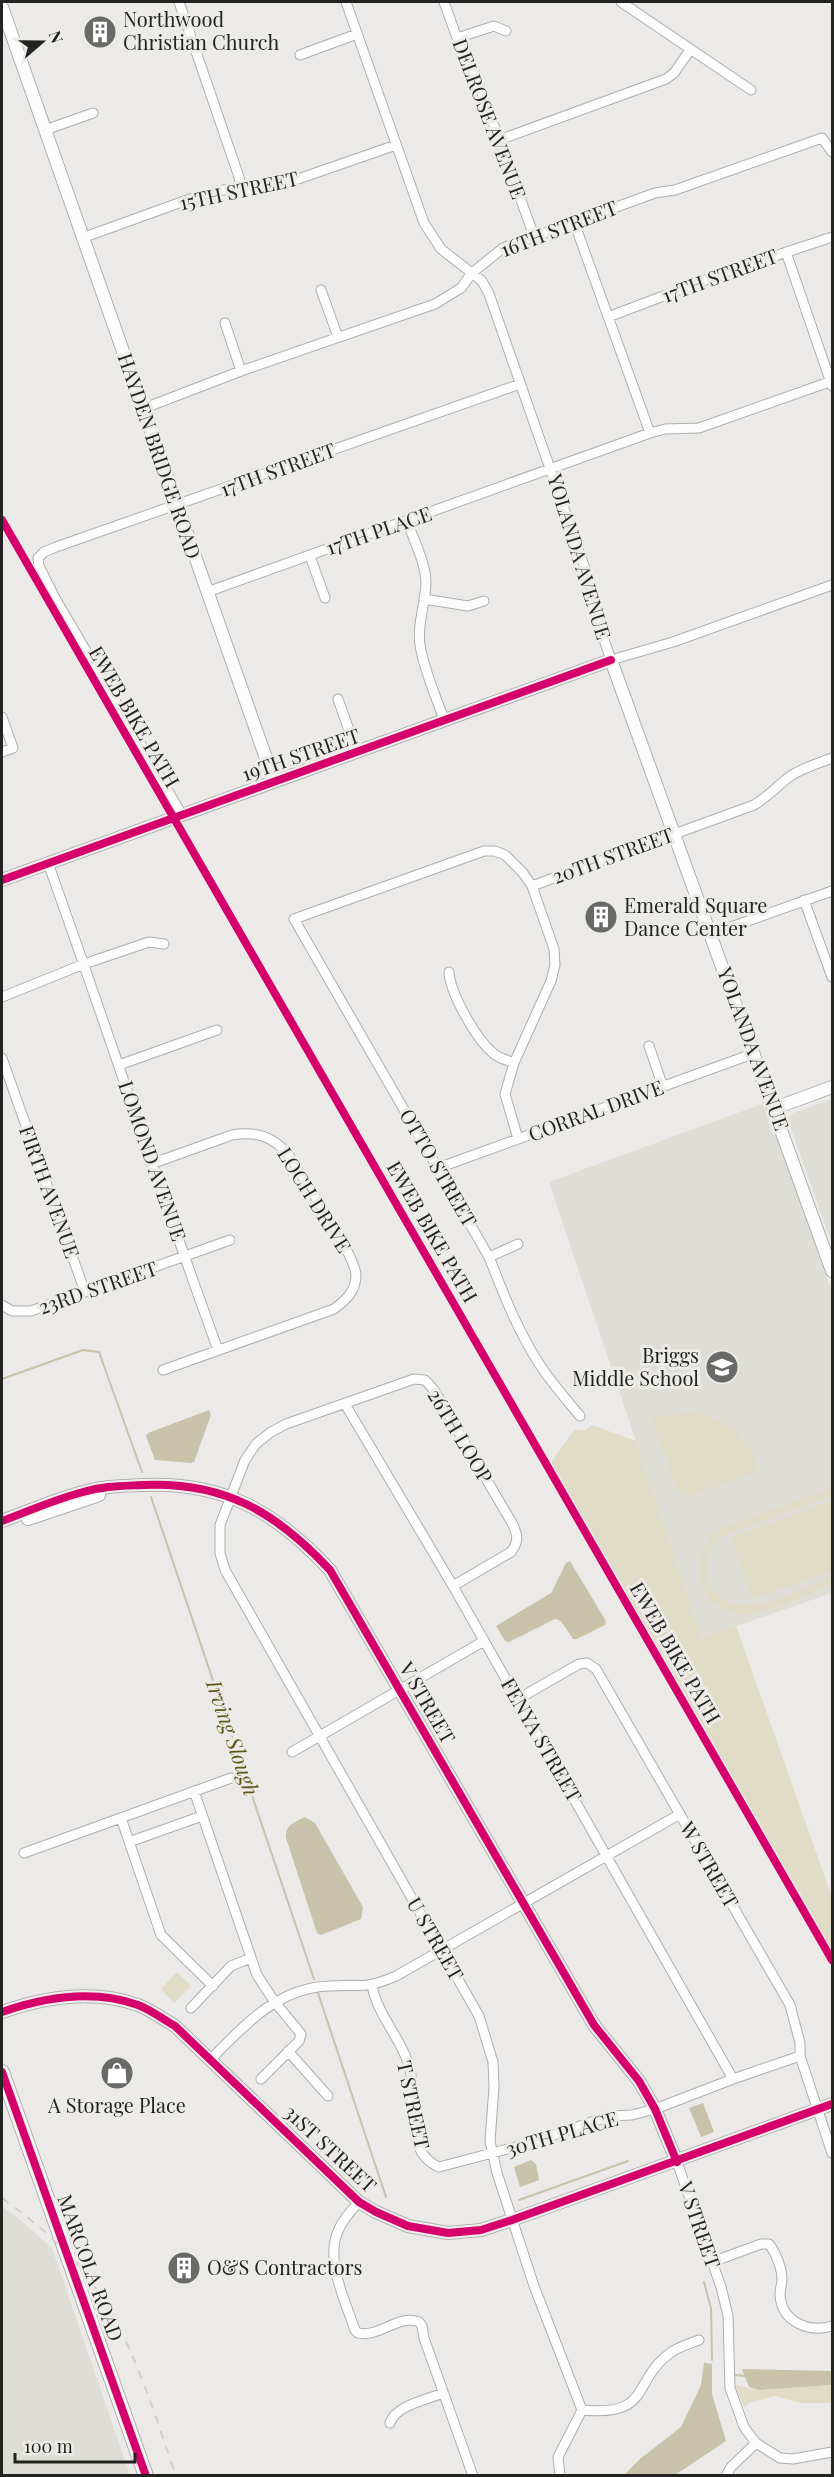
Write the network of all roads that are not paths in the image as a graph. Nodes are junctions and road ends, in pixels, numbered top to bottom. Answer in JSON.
{"nodes":[{"id":1,"x":179,"y":2,"type":"edge"},
{"id":2,"x":346,"y":2,"type":"edge"},
{"id":3,"x":444,"y":2,"type":"edge"},
{"id":4,"x":621,"y":2,"type":"edge"},
{"id":5,"x":2,"y":8,"type":"edge"},
{"id":6,"x":506,"y":31,"type":"dead end"},
{"id":7,"x":357,"y":34,"type":"junction"},
{"id":8,"x":457,"y":38,"type":"junction"},
{"id":9,"x":690,"y":50,"type":"junction"},
{"id":10,"x":300,"y":55,"type":"dead end"},
{"id":11,"x":751,"y":90,"type":"dead end"},
{"id":12,"x":93,"y":113,"type":"dead end"},
{"id":13,"x":45,"y":130,"type":"junction"},
{"id":14,"x":499,"y":140,"type":"junction"},
{"id":15,"x":396,"y":145,"type":"junction"},
{"id":16,"x":832,"y":152,"type":"edge"},
{"id":17,"x":241,"y":189,"type":"junction"},
{"id":18,"x":574,"y":222,"type":"junction"},
{"id":19,"x":534,"y":236,"type":"junction"},
{"id":20,"x":832,"y":237,"type":"edge"},
{"id":21,"x":82,"y":238,"type":"junction"},
{"id":22,"x":786,"y":252,"type":"junction"},
{"id":23,"x":472,"y":273,"type":"junction"},
{"id":24,"x":321,"y":290,"type":"dead end"},
{"id":25,"x":608,"y":317,"type":"junction"},
{"id":26,"x":225,"y":323,"type":"dead end"},
{"id":27,"x":338,"y":337,"type":"junction"},
{"id":28,"x":241,"y":371,"type":"junction"},
{"id":29,"x":520,"y":384,"type":"junction"},
{"id":30,"x":832,"y":384,"type":"edge"},
{"id":31,"x":142,"y":409,"type":"junction"},
{"id":32,"x":650,"y":433,"type":"junction"},
{"id":33,"x":551,"y":469,"type":"junction"},
{"id":34,"x":177,"y":506,"type":"junction"},
{"id":35,"x":408,"y":521,"type":"junction"},
{"id":36,"x":310,"y":556,"type":"junction"},
{"id":37,"x":832,"y":585,"type":"edge"},
{"id":38,"x":207,"y":592,"type":"junction"},
{"id":39,"x":326,"y":598,"type":"dead end"},
{"id":40,"x":424,"y":599,"type":"junction"},
{"id":41,"x":484,"y":601,"type":"dead end"},
{"id":42,"x":611,"y":660,"type":"junction"},
{"id":43,"x":338,"y":699,"type":"dead end"},
{"id":44,"x":2,"y":717,"type":"edge"},
{"id":45,"x":444,"y":720,"type":"junction"},
{"id":46,"x":2,"y":752,"type":"edge"},
{"id":47,"x":357,"y":753,"type":"junction"},
{"id":48,"x":832,"y":758,"type":"edge"},
{"id":49,"x":274,"y":781,"type":"junction"},
{"id":50,"x":182,"y":815,"type":"junction"},
{"id":51,"x":674,"y":834,"type":"junction"},
{"id":52,"x":48,"y":863,"type":"junction"},
{"id":53,"x":2,"y":880,"type":"edge"},
{"id":54,"x":532,"y":886,"type":"junction"},
{"id":55,"x":832,"y":891,"type":"edge"},
{"id":56,"x":804,"y":900,"type":"junction"},
{"id":57,"x":294,"y":919,"type":"joint"},
{"id":58,"x":711,"y":934,"type":"junction"},
{"id":59,"x":164,"y":944,"type":"dead end"},
{"id":60,"x":84,"y":964,"type":"junction"},
{"id":61,"x":449,"y":972,"type":"dead end"},
{"id":62,"x":832,"y":977,"type":"edge"},
{"id":63,"x":2,"y":997,"type":"edge"},
{"id":64,"x":217,"y":1030,"type":"dead end"},
{"id":65,"x":649,"y":1046,"type":"dead end"},
{"id":66,"x":755,"y":1053,"type":"junction"},
{"id":67,"x":2,"y":1058,"type":"edge"},
{"id":68,"x":514,"y":1063,"type":"junction"},
{"id":69,"x":119,"y":1065,"type":"junction"},
{"id":70,"x":663,"y":1087,"type":"junction"},
{"id":71,"x":832,"y":1087,"type":"edge"},
{"id":72,"x":775,"y":1108,"type":"junction"},
{"id":73,"x":518,"y":1139,"type":"junction"},
{"id":74,"x":151,"y":1164,"type":"junction"},
{"id":75,"x":438,"y":1168,"type":"junction"},
{"id":76,"x":230,"y":1240,"type":"dead end"},
{"id":77,"x":518,"y":1244,"type":"dead end"},
{"id":78,"x":184,"y":1257,"type":"junction"},
{"id":79,"x":489,"y":1257,"type":"junction"},
{"id":80,"x":832,"y":1271,"type":"edge"},
{"id":81,"x":85,"y":1292,"type":"junction"},
{"id":82,"x":2,"y":1305,"type":"edge"},
{"id":83,"x":218,"y":1350,"type":"junction"},
{"id":84,"x":163,"y":1370,"type":"dead end"},
{"id":85,"x":345,"y":1404,"type":"junction"},
{"id":86,"x":580,"y":1416,"type":"dead end"},
{"id":87,"x":126,"y":1485,"type":"junction"},
{"id":88,"x":230,"y":1497,"type":"junction"},
{"id":89,"x":2,"y":1521,"type":"edge"},
{"id":90,"x":2,"y":1528,"type":"edge"},
{"id":91,"x":453,"y":1586,"type":"junction"},
{"id":92,"x":484,"y":1641,"type":"junction"},
{"id":93,"x":400,"y":1689,"type":"junction"},
{"id":94,"x":518,"y":1699,"type":"junction"},
{"id":95,"x":319,"y":1736,"type":"junction"},
{"id":96,"x":292,"y":1752,"type":"dead end"},
{"id":97,"x":231,"y":1778,"type":"dead end"},
{"id":98,"x":194,"y":1791,"type":"junction"},
{"id":99,"x":680,"y":1814,"type":"junction"},
{"id":100,"x":202,"y":1816,"type":"junction"},
{"id":101,"x":121,"y":1818,"type":"junction"},
{"id":102,"x":129,"y":1842,"type":"junction"},
{"id":103,"x":24,"y":1853,"type":"dead end"},
{"id":104,"x":607,"y":1857,"type":"junction"},
{"id":105,"x":524,"y":1905,"type":"junction"},
{"id":106,"x":441,"y":1951,"type":"junction"},
{"id":107,"x":251,"y":1958,"type":"junction"},
{"id":108,"x":213,"y":1986,"type":"junction"},
{"id":109,"x":372,"y":1986,"type":"junction"},
{"id":110,"x":274,"y":2001,"type":"junction"},
{"id":111,"x":191,"y":2008,"type":"dead end"},
{"id":112,"x":2,"y":2012,"type":"edge"},
{"id":113,"x":288,"y":2051,"type":"junction"},
{"id":114,"x":800,"y":2056,"type":"junction"},
{"id":115,"x":211,"y":2059,"type":"junction"},
{"id":116,"x":2,"y":2072,"type":"edge"},
{"id":117,"x":261,"y":2079,"type":"dead end"},
{"id":118,"x":733,"y":2079,"type":"junction"},
{"id":119,"x":328,"y":2096,"type":"dead end"},
{"id":120,"x":832,"y":2104,"type":"edge"},
{"id":121,"x":655,"y":2109,"type":"junction"},
{"id":122,"x":816,"y":2109,"type":"junction"},
{"id":123,"x":832,"y":2153,"type":"edge"},
{"id":124,"x":493,"y":2155,"type":"junction"},
{"id":125,"x":677,"y":2162,"type":"junction"},
{"id":126,"x":359,"y":2202,"type":"junction"},
{"id":127,"x":512,"y":2220,"type":"junction"},
{"id":128,"x":712,"y":2262,"type":"junction"},
{"id":129,"x":832,"y":2326,"type":"edge"},
{"id":130,"x":699,"y":2340,"type":"dead end"},
{"id":131,"x":443,"y":2393,"type":"junction"},
{"id":132,"x":582,"y":2410,"type":"junction"},
{"id":133,"x":390,"y":2423,"type":"dead end"},
{"id":134,"x":756,"y":2443,"type":"junction"},
{"id":135,"x":832,"y":2452,"type":"edge"},
{"id":136,"x":146,"y":2475,"type":"edge"},
{"id":137,"x":473,"y":2475,"type":"edge"},
{"id":138,"x":560,"y":2475,"type":"edge"},
{"id":139,"x":726,"y":2475,"type":"edge"}],
"edges":[{"from":1,"to":17,"type":"street"},
{"from":2,"to":7,"type":"street","name":"YOLANDA AVENUE"},
{"from":3,"to":8,"type":"street","name":"DELROSE AVENUE"},
{"from":4,"to":9,"type":"street"},
{"from":5,"to":13,"type":"street","name":"HAYDEN BRIDGE ROAD"},
{"from":6,"to":8,"type":"street"},
{"from":7,"to":10,"type":"street"},
{"from":7,"to":15,"type":"street","name":"YOLANDA AVENUE"},
{"from":8,"to":14,"type":"street","name":"DELROSE AVENUE"},
{"from":9,"to":11,"type":"street"},
{"from":9,"to":14,"type":"street"},
{"from":12,"to":13,"type":"street"},
{"from":13,"to":21,"type":"street","name":"HAYDEN BRIDGE ROAD"},
{"from":14,"to":19,"type":"street","name":"DELROSE AVENUE"},
{"from":15,"to":17,"type":"street","name":"15TH STREET"},
{"from":15,"to":23,"type":"street","name":"YOLANDA AVENUE"},
{"from":16,"to":18,"type":"street","name":"16TH STREET"},
{"from":17,"to":21,"type":"street","name":"15TH STREET"},
{"from":18,"to":19,"type":"street","name":"16TH STREET"},
{"from":18,"to":25,"type":"street"},
{"from":19,"to":23,"type":"street","name":"16TH STREET"},
{"from":20,"to":22,"type":"street","name":"17TH STREET"},
{"from":21,"to":31,"type":"street","name":"HAYDEN BRIDGE ROAD"},
{"from":22,"to":25,"type":"street","name":"17TH STREET"},
{"from":22,"to":30,"type":"street"},
{"from":23,"to":27,"type":"street","name":"16TH STREET"},
{"from":23,"to":29,"type":"street","name":"YOLANDA AVENUE"},
{"from":24,"to":27,"type":"street"},
{"from":25,"to":32,"type":"street"},
{"from":26,"to":28,"type":"street"},
{"from":27,"to":28,"type":"street","name":"16TH STREET"},
{"from":28,"to":31,"type":"street","name":"16TH STREET"},
{"from":29,"to":33,"type":"street","name":"YOLANDA AVENUE"},
{"from":29,"to":34,"type":"street","name":"17TH STREET"},
{"from":30,"to":32,"type":"street","name":"17TH PLACE"},
{"from":31,"to":34,"type":"street","name":"HAYDEN BRIDGE ROAD"},
{"from":32,"to":33,"type":"street","name":"17TH PLACE"},
{"from":33,"to":35,"type":"street","name":"17TH PLACE"},
{"from":33,"to":42,"type":"street","name":"YOLANDA AVENUE"},
{"from":34,"to":38,"type":"street","name":"HAYDEN BRIDGE ROAD"},
{"from":34,"to":50,"type":"street","name":"17TH STREET"},
{"from":35,"to":36,"type":"street","name":"17TH PLACE"},
{"from":35,"to":40,"type":"street"},
{"from":36,"to":38,"type":"street","name":"17TH PLACE"},
{"from":36,"to":39,"type":"street"},
{"from":37,"to":42,"type":"street","name":"19TH STREET"},
{"from":38,"to":49,"type":"street","name":"HAYDEN BRIDGE ROAD"},
{"from":40,"to":41,"type":"street"},
{"from":40,"to":45,"type":"street"},
{"from":42,"to":45,"type":"street","name":"19TH STREET"},
{"from":42,"to":51,"type":"street","name":"YOLANDA AVENUE"},
{"from":43,"to":47,"type":"street"},
{"from":44,"to":46,"type":"street"},
{"from":45,"to":47,"type":"street","name":"19TH STREET"},
{"from":47,"to":49,"type":"street","name":"19TH STREET"},
{"from":48,"to":51,"type":"street","name":"20TH STREET"},
{"from":49,"to":50,"type":"street","name":"19TH STREET"},
{"from":50,"to":52,"type":"street","name":"19TH STREET"},
{"from":51,"to":54,"type":"street","name":"20TH STREET"},
{"from":51,"to":58,"type":"street","name":"YOLANDA AVENUE"},
{"from":52,"to":53,"type":"street","name":"19TH STREET"},
{"from":52,"to":60,"type":"street","name":"LOMOND AVENUE"},
{"from":54,"to":57,"type":"street","name":"20TH STREET"},
{"from":54,"to":68,"type":"street"},
{"from":55,"to":56,"type":"street"},
{"from":56,"to":58,"type":"street"},
{"from":56,"to":62,"type":"street"},
{"from":57,"to":75,"type":"street","name":"OTTO STREET"},
{"from":58,"to":66,"type":"street","name":"YOLANDA AVENUE"},
{"from":59,"to":60,"type":"street"},
{"from":60,"to":63,"type":"street"},
{"from":60,"to":69,"type":"street","name":"LOMOND AVENUE"},
{"from":61,"to":68,"type":"street"},
{"from":64,"to":69,"type":"street","name":"LOMOND AVENUE"},
{"from":65,"to":70,"type":"street"},
{"from":66,"to":70,"type":"street","name":"CORRAL DRIVE"},
{"from":66,"to":72,"type":"street","name":"YOLANDA AVENUE"},
{"from":67,"to":81,"type":"street","name":"FIRTH AVENUE"},
{"from":68,"to":73,"type":"street"},
{"from":69,"to":74,"type":"street","name":"LOMOND AVENUE"},
{"from":70,"to":73,"type":"street","name":"CORRAL DRIVE"},
{"from":71,"to":72,"type":"street"},
{"from":72,"to":80,"type":"street","name":"YOLANDA AVENUE"},
{"from":73,"to":75,"type":"street","name":"CORRAL DRIVE"},
{"from":74,"to":78,"type":"street","name":"LOMOND AVENUE"},
{"from":74,"to":83,"type":"street","name":"LOCH DRIVE"},
{"from":75,"to":79,"type":"street","name":"OTTO STREET"},
{"from":76,"to":78,"type":"street","name":"LOMOND AVENUE"},
{"from":77,"to":79,"type":"street"},
{"from":78,"to":81,"type":"street","name":"23RD STREET"},
{"from":78,"to":83,"type":"street","name":"LOMOND AVENUE"},
{"from":79,"to":86,"type":"street","name":"OTTO STREET"},
{"from":81,"to":82,"type":"street","name":"23RD STREET"},
{"from":83,"to":84,"type":"street","name":"LOCH DRIVE"},
{"from":85,"to":88,"type":"street","name":"26TH LOOP"},
{"from":85,"to":91,"type":"street","name":"FENYA STREET"},
{"from":85,"to":91,"type":"street","name":"26TH LOOP"},
{"from":87,"to":88,"type":"street","name":"V STREET"},
{"from":87,"to":89,"type":"street","name":"V STREET"},
{"from":87,"to":90,"type":"street","name":"V STREET"},
{"from":88,"to":93,"type":"street","name":"V STREET"},
{"from":88,"to":95,"type":"street","name":"U STREET"},
{"from":91,"to":92,"type":"street","name":"FENYA STREET"},
{"from":92,"to":93,"type":"street"},
{"from":92,"to":94,"type":"street","name":"FENYA STREET"},
{"from":93,"to":95,"type":"street"},
{"from":93,"to":105,"type":"street","name":"V STREET"},
{"from":94,"to":99,"type":"street","name":"W STREET"},
{"from":94,"to":104,"type":"street","name":"FENYA STREET"},
{"from":95,"to":96,"type":"street"},
{"from":95,"to":106,"type":"street","name":"U STREET"},
{"from":97,"to":98,"type":"street"},
{"from":98,"to":100,"type":"street"},
{"from":98,"to":101,"type":"street"},
{"from":99,"to":104,"type":"street"},
{"from":99,"to":114,"type":"street","name":"W STREET"},
{"from":100,"to":102,"type":"street"},
{"from":100,"to":107,"type":"street"},
{"from":101,"to":102,"type":"street"},
{"from":101,"to":103,"type":"street"},
{"from":102,"to":108,"type":"street"},
{"from":104,"to":105,"type":"street"},
{"from":104,"to":118,"type":"street","name":"FENYA STREET"},
{"from":105,"to":106,"type":"street"},
{"from":105,"to":121,"type":"street","name":"V STREET"},
{"from":106,"to":109,"type":"street"},
{"from":106,"to":124,"type":"street","name":"U STREET"},
{"from":107,"to":108,"type":"street"},
{"from":107,"to":110,"type":"street"},
{"from":108,"to":111,"type":"street"},
{"from":109,"to":110,"type":"street"},
{"from":109,"to":124,"type":"street","name":"T STREET"},
{"from":110,"to":113,"type":"street"},
{"from":110,"to":115,"type":"street"},
{"from":112,"to":115,"type":"street","name":"31ST STREET"},
{"from":113,"to":117,"type":"street"},
{"from":113,"to":119,"type":"street"},
{"from":114,"to":118,"type":"street","name":"30TH PLACE"},
{"from":114,"to":122,"type":"street","name":"W STREET"},
{"from":115,"to":126,"type":"street","name":"31ST STREET"},
{"from":116,"to":136,"type":"main road","name":"MARCOLA ROAD"},
{"from":118,"to":121,"type":"street","name":"30TH PLACE"},
{"from":120,"to":122,"type":"street","name":"31ST STREET"},
{"from":121,"to":124,"type":"street","name":"30TH PLACE"},
{"from":121,"to":125,"type":"street","name":"V STREET"},
{"from":122,"to":123,"type":"street","name":"W STREET"},
{"from":122,"to":125,"type":"street","name":"31ST STREET"},
{"from":124,"to":127,"type":"street","name":"U STREET"},
{"from":125,"to":127,"type":"street","name":"31ST STREET"},
{"from":125,"to":128,"type":"street","name":"V STREET"},
{"from":126,"to":127,"type":"street","name":"31ST STREET"},
{"from":126,"to":131,"type":"street"},
{"from":127,"to":132,"type":"street","name":"U STREET"},
{"from":128,"to":129,"type":"street"},
{"from":128,"to":134,"type":"street","name":"V STREET"},
{"from":130,"to":132,"type":"street"},
{"from":131,"to":133,"type":"street"},
{"from":131,"to":137,"type":"street"},
{"from":132,"to":138,"type":"street"},
{"from":134,"to":135,"type":"street"},
{"from":134,"to":139,"type":"street"}]}
